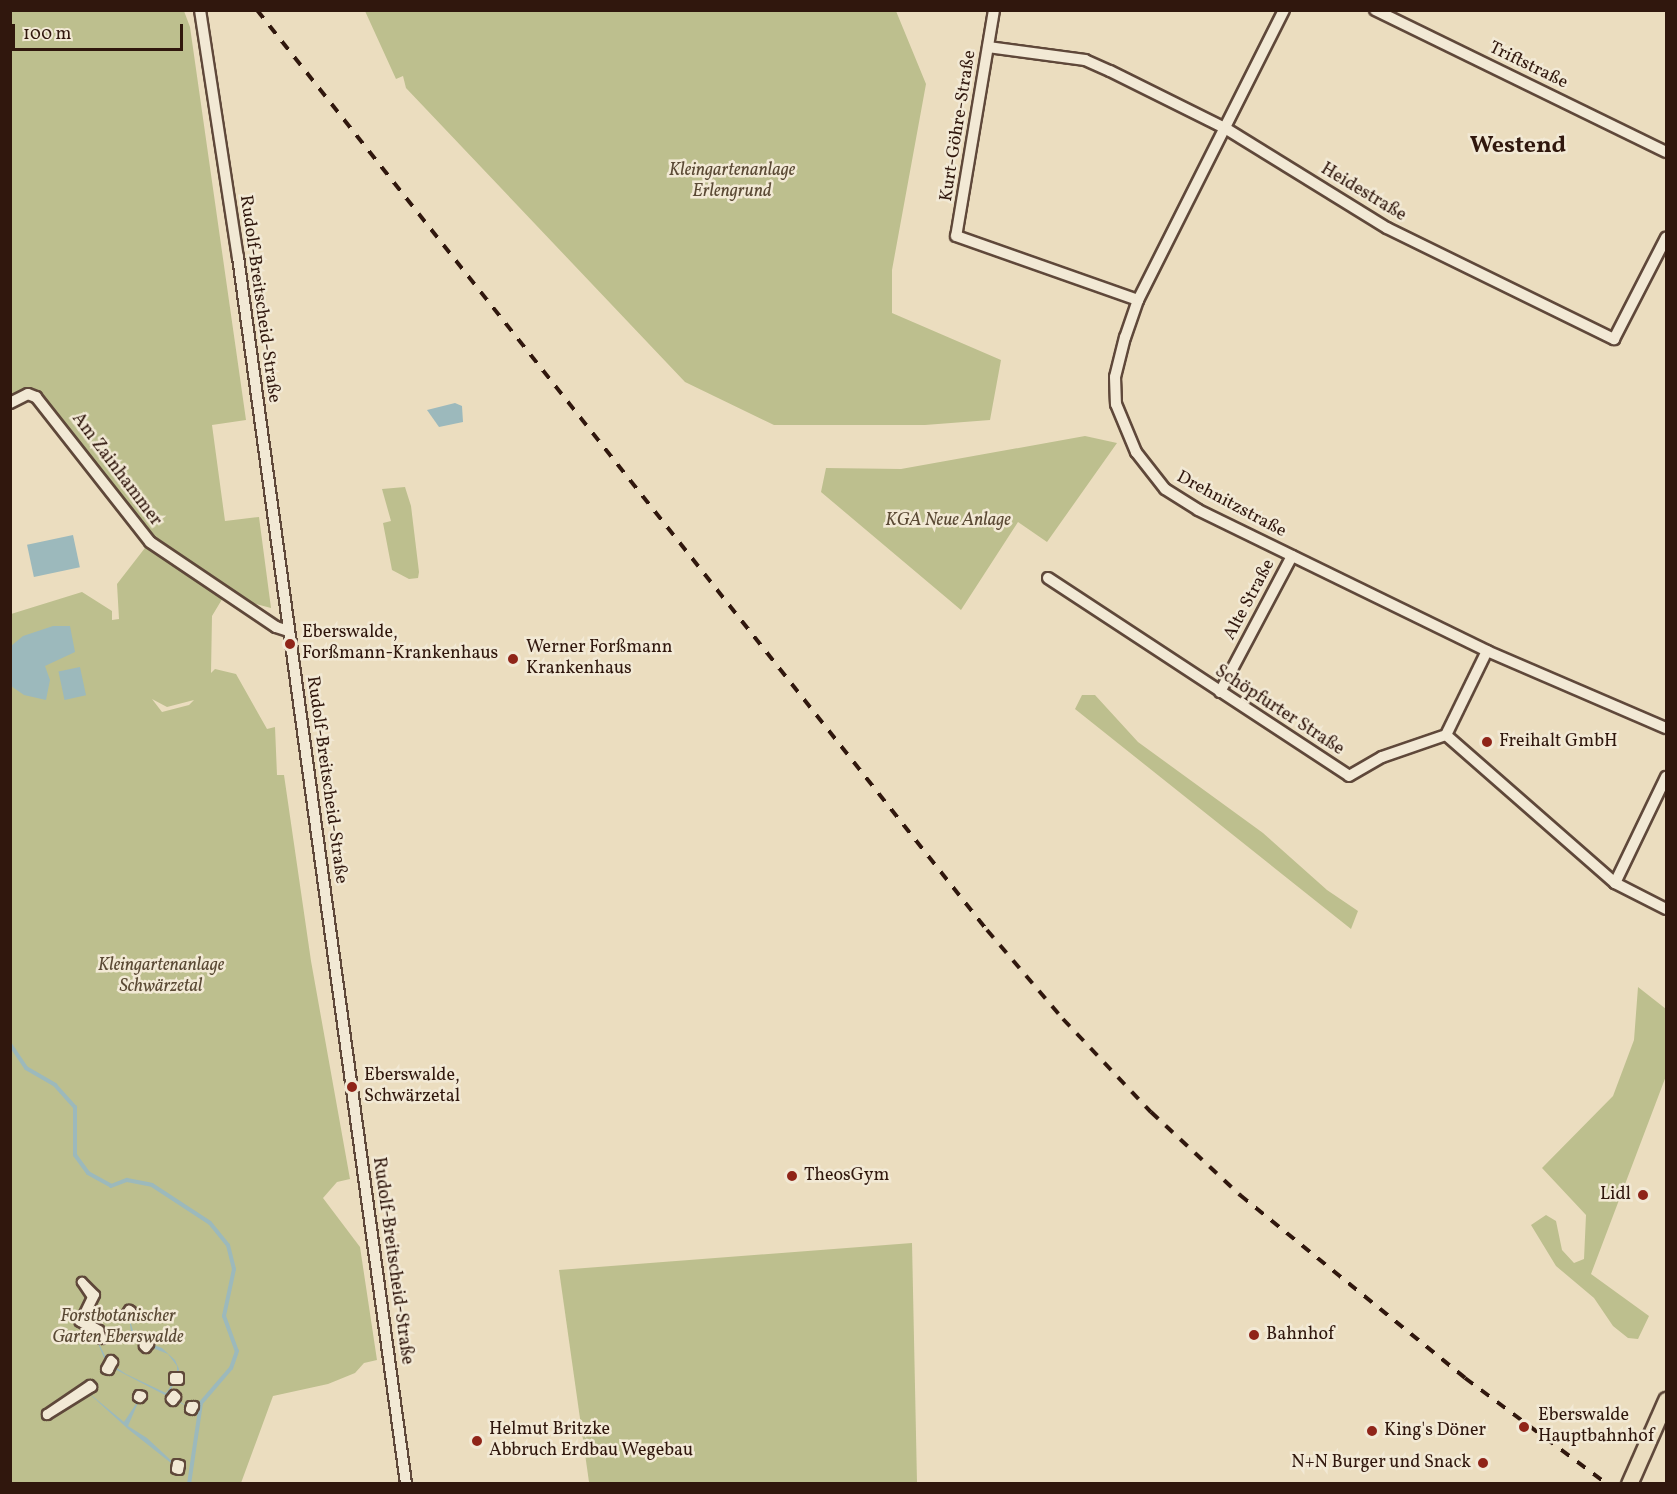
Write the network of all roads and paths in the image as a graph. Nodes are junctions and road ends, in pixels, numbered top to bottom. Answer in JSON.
{"nodes":[{"id":1,"x":200,"y":10,"type":"edge"},
{"id":2,"x":994,"y":10,"type":"edge"},
{"id":3,"x":1284,"y":10,"type":"edge"},
{"id":4,"x":1375,"y":10,"type":"edge"},
{"id":5,"x":988,"y":46,"type":"junction"},
{"id":6,"x":1225,"y":128,"type":"junction"},
{"id":7,"x":1666,"y":152,"type":"edge"},
{"id":8,"x":1666,"y":238,"type":"edge"},
{"id":9,"x":1138,"y":300,"type":"junction"},
{"id":10,"x":10,"y":403,"type":"edge"},
{"id":11,"x":1292,"y":556,"type":"junction"},
{"id":12,"x":1048,"y":578,"type":"dead end"},
{"id":13,"x":288,"y":631,"type":"junction"},
{"id":14,"x":1487,"y":651,"type":"junction"},
{"id":15,"x":1220,"y":692,"type":"junction"},
{"id":16,"x":1666,"y":728,"type":"edge"},
{"id":17,"x":1446,"y":735,"type":"junction"},
{"id":18,"x":1666,"y":777,"type":"edge"},
{"id":19,"x":1615,"y":882,"type":"junction"},
{"id":20,"x":1666,"y":909,"type":"edge"},
{"id":21,"x":82,"y":1282,"type":"joint"},
{"id":22,"x":1666,"y":1400,"type":"edge"},
{"id":23,"x":48,"y":1416,"type":"joint"},
{"id":24,"x":406,"y":1484,"type":"edge"},
{"id":25,"x":1629,"y":1484,"type":"edge"}],
"edges":[{"from":1,"to":13,"type":"street","name":"Rudolf-Breitscheid-Straße"},
{"from":2,"to":5,"type":"street","name":"Kurt-Göhre-Straße"},
{"from":3,"to":6,"type":"street","name":"Drehnitzstraße"},
{"from":4,"to":7,"type":"street","name":"Triftstraße"},
{"from":5,"to":6,"type":"street","name":"Heidestraße"},
{"from":5,"to":9,"type":"street","name":"Kurt-Göhre-Straße"},
{"from":6,"to":8,"type":"street","name":"Heidestraße"},
{"from":6,"to":9,"type":"street","name":"Drehnitzstraße"},
{"from":9,"to":11,"type":"street","name":"Drehnitzstraße"},
{"from":10,"to":13,"type":"street","name":"Am Zainhammer"},
{"from":11,"to":14,"type":"street","name":"Drehnitzstraße"},
{"from":11,"to":15,"type":"street","name":"Alte Straße"},
{"from":12,"to":15,"type":"street","name":"Schöpfurter Straße"},
{"from":13,"to":24,"type":"street","name":"Rudolf-Breitscheid-Straße"},
{"from":14,"to":16,"type":"street","name":"Drehnitzstraße"},
{"from":14,"to":17,"type":"street"},
{"from":15,"to":17,"type":"street","name":"Schöpfurter Straße"},
{"from":17,"to":19,"type":"street"},
{"from":18,"to":19,"type":"street"},
{"from":19,"to":20,"type":"street"},
{"from":21,"to":21,"type":"street"},
{"from":22,"to":25,"type":"main road"},
{"from":23,"to":23,"type":"street"}]}
